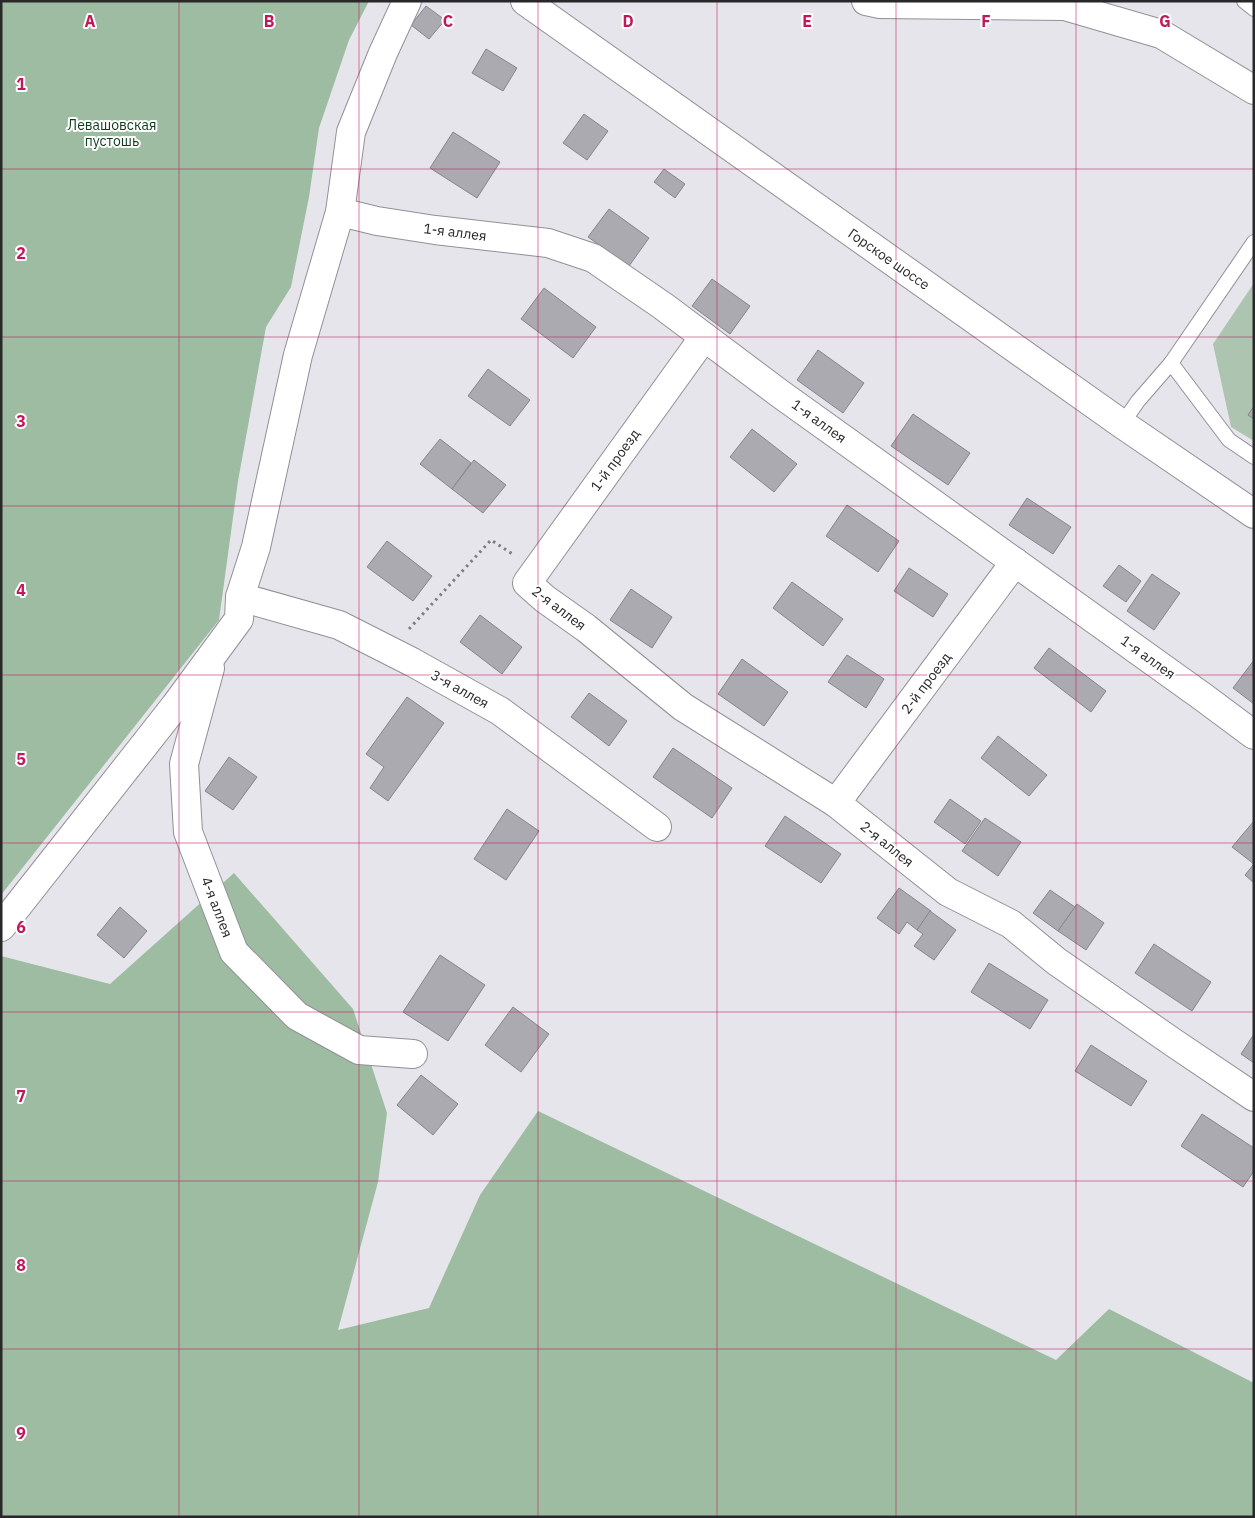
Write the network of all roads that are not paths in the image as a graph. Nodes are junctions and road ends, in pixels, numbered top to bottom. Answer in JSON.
{"nodes":[{"id":1,"x":407,"y":1,"type":"edge"},
{"id":2,"x":525,"y":1,"type":"edge"},
{"id":3,"x":866,"y":1,"type":"edge"},
{"id":4,"x":1244,"y":1,"type":"edge"},
{"id":5,"x":1254,"y":8,"type":"edge"},
{"id":6,"x":1254,"y":90,"type":"edge"},
{"id":7,"x":340,"y":212,"type":"junction"},
{"id":8,"x":1254,"y":242,"type":"edge"},
{"id":9,"x":704,"y":336,"type":"junction"},
{"id":10,"x":1171,"y":363,"type":"junction"},
{"id":11,"x":1122,"y":424,"type":"junction"},
{"id":12,"x":1254,"y":457,"type":"edge"},
{"id":13,"x":1254,"y":514,"type":"edge"},
{"id":14,"x":1015,"y":562,"type":"junction"},
{"id":15,"x":527,"y":583,"type":"joint"},
{"id":16,"x":240,"y":597,"type":"junction"},
{"id":17,"x":214,"y":652,"type":"junction"},
{"id":18,"x":1254,"y":735,"type":"edge"},
{"id":19,"x":836,"y":803,"type":"junction"},
{"id":20,"x":657,"y":827,"type":"dead end"},
{"id":21,"x":1,"y":927,"type":"edge"},
{"id":22,"x":413,"y":1054,"type":"dead end"},
{"id":23,"x":1254,"y":1097,"type":"edge"}],
"edges":[{"from":1,"to":7,"type":"street"},
{"from":2,"to":11,"type":"street","name":"Горское шоссе"},
{"from":3,"to":6,"type":"street"},
{"from":4,"to":5,"type":"lane"},
{"from":7,"to":9,"type":"street","name":"1-я аллея"},
{"from":7,"to":16,"type":"street"},
{"from":8,"to":10,"type":"lane"},
{"from":9,"to":14,"type":"street","name":"1-я аллея"},
{"from":9,"to":15,"type":"street","name":"1-й проезд"},
{"from":10,"to":11,"type":"lane"},
{"from":10,"to":12,"type":"lane"},
{"from":11,"to":13,"type":"street","name":"Горское шоссе"},
{"from":14,"to":18,"type":"street","name":"1-я аллея"},
{"from":14,"to":19,"type":"street","name":"2-й проезд"},
{"from":15,"to":19,"type":"street","name":"2-я аллея"},
{"from":16,"to":17,"type":"street"},
{"from":16,"to":20,"type":"street","name":"3-я аллея"},
{"from":17,"to":21,"type":"street"},
{"from":17,"to":22,"type":"street","name":"4-я аллея"},
{"from":19,"to":23,"type":"street","name":"2-я аллея"}]}
